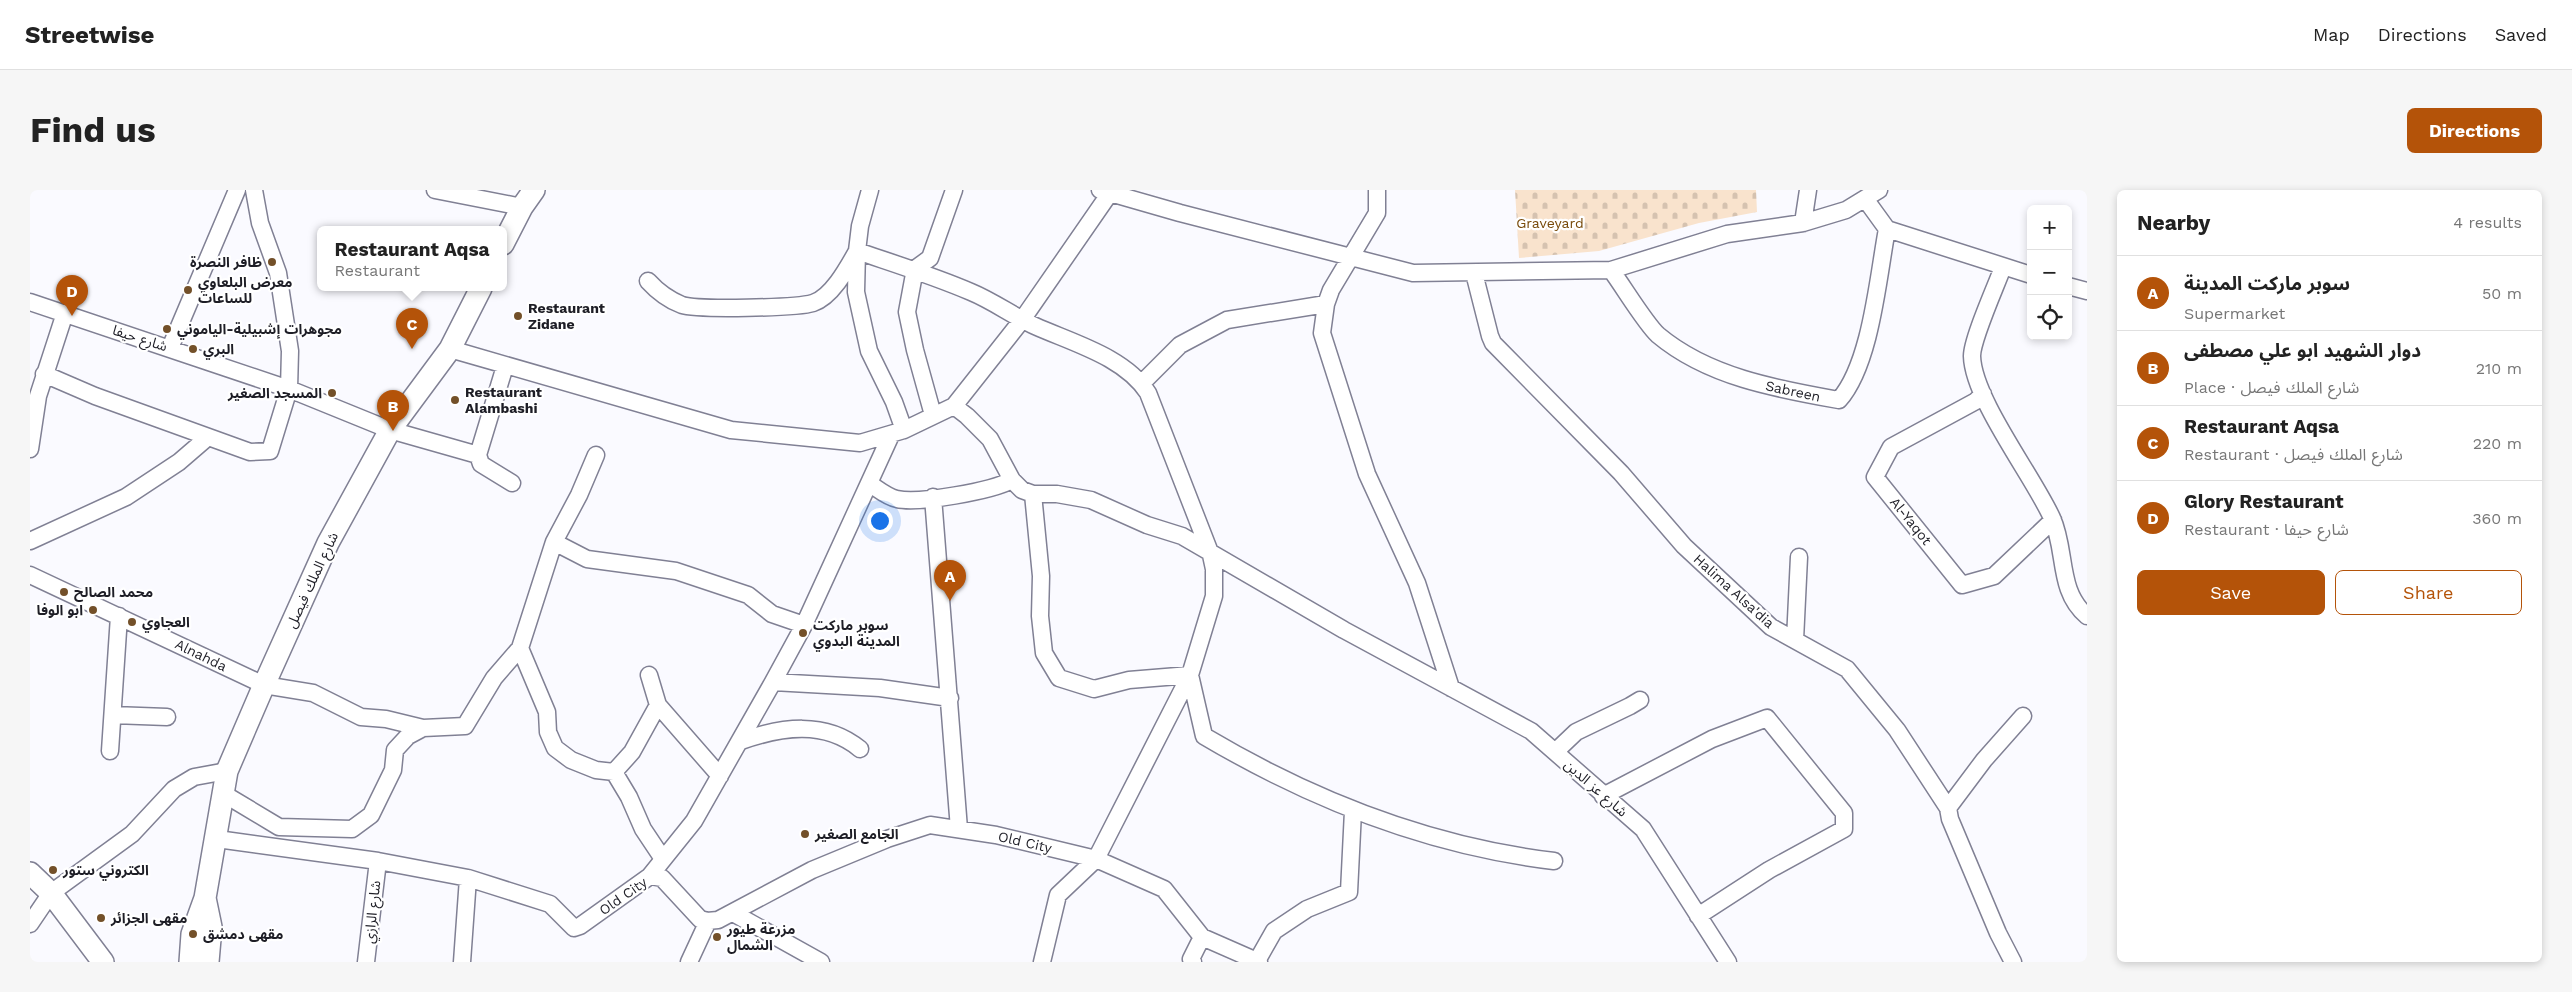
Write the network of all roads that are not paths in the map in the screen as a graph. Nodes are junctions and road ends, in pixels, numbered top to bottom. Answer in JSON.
{"nodes":[{"id":1,"x":237,"y":190,"type":"edge"},
{"id":2,"x":254,"y":190,"type":"edge"},
{"id":3,"x":435,"y":190,"type":"edge"},
{"id":4,"x":870,"y":190,"type":"edge"},
{"id":5,"x":954,"y":190,"type":"edge"},
{"id":6,"x":1377,"y":190,"type":"edge"},
{"id":7,"x":1808,"y":190,"type":"edge"},
{"id":8,"x":1107,"y":191,"type":"edge"},
{"id":9,"x":1872,"y":195,"type":"edge"},
{"id":10,"x":528,"y":198,"type":"edge"},
{"id":11,"x":1803,"y":223,"type":"junction"},
{"id":12,"x":1888,"y":229,"type":"junction"},
{"id":13,"x":507,"y":237,"type":"edge"},
{"id":14,"x":857,"y":251,"type":"junction"},
{"id":15,"x":1351,"y":256,"type":"junction"},
{"id":16,"x":2003,"y":267,"type":"junction"},
{"id":17,"x":915,"y":269,"type":"junction"},
{"id":18,"x":1611,"y":270,"type":"junction"},
{"id":19,"x":1474,"y":273,"type":"junction"},
{"id":20,"x":2027,"y":274,"type":"edge"},
{"id":21,"x":648,"y":281,"type":"dead end"},
{"id":22,"x":2072,"y":287,"type":"edge"},
{"id":23,"x":479,"y":291,"type":"edge"},
{"id":24,"x":2087,"y":291,"type":"edge"},
{"id":25,"x":30,"y":302,"type":"edge"},
{"id":26,"x":1326,"y":304,"type":"junction"},
{"id":27,"x":65,"y":313,"type":"junction"},
{"id":28,"x":1022,"y":320,"type":"junction"},
{"id":29,"x":170,"y":348,"type":"junction"},
{"id":30,"x":450,"y":349,"type":"junction"},
{"id":31,"x":505,"y":366,"type":"junction"},
{"id":32,"x":44,"y":374,"type":"junction"},
{"id":33,"x":1142,"y":384,"type":"junction"},
{"id":34,"x":289,"y":388,"type":"junction"},
{"id":35,"x":1983,"y":394,"type":"junction"},
{"id":36,"x":954,"y":406,"type":"junction"},
{"id":37,"x":933,"y":415,"type":"junction"},
{"id":38,"x":390,"y":430,"type":"junction"},
{"id":39,"x":898,"y":433,"type":"junction"},
{"id":40,"x":208,"y":436,"type":"junction"},
{"id":41,"x":30,"y":449,"type":"edge"},
{"id":42,"x":478,"y":455,"type":"junction"},
{"id":43,"x":596,"y":456,"type":"dead end"},
{"id":44,"x":1012,"y":480,"type":"junction"},
{"id":45,"x":512,"y":483,"type":"dead end"},
{"id":46,"x":870,"y":484,"type":"junction"},
{"id":47,"x":1033,"y":494,"type":"junction"},
{"id":48,"x":933,"y":497,"type":"junction"},
{"id":49,"x":2053,"y":520,"type":"junction"},
{"id":50,"x":30,"y":541,"type":"edge"},
{"id":51,"x":554,"y":542,"type":"junction"},
{"id":52,"x":1211,"y":555,"type":"junction"},
{"id":53,"x":1799,"y":557,"type":"dead end"},
{"id":54,"x":30,"y":575,"type":"edge"},
{"id":55,"x":119,"y":616,"type":"junction"},
{"id":56,"x":2087,"y":616,"type":"edge"},
{"id":57,"x":804,"y":625,"type":"junction"},
{"id":58,"x":1795,"y":640,"type":"junction"},
{"id":59,"x":520,"y":648,"type":"junction"},
{"id":60,"x":649,"y":675,"type":"dead end"},
{"id":61,"x":1190,"y":675,"type":"junction"},
{"id":62,"x":773,"y":682,"type":"junction"},
{"id":63,"x":264,"y":685,"type":"junction"},
{"id":64,"x":1451,"y":688,"type":"junction"},
{"id":65,"x":950,"y":698,"type":"junction"},
{"id":66,"x":1640,"y":700,"type":"dead end"},
{"id":67,"x":658,"y":705,"type":"junction"},
{"id":68,"x":113,"y":715,"type":"junction"},
{"id":69,"x":2023,"y":716,"type":"dead end"},
{"id":70,"x":167,"y":717,"type":"dead end"},
{"id":71,"x":423,"y":728,"type":"junction"},
{"id":72,"x":740,"y":741,"type":"junction"},
{"id":73,"x":860,"y":749,"type":"dead end"},
{"id":74,"x":110,"y":751,"type":"dead end"},
{"id":75,"x":1554,"y":752,"type":"junction"},
{"id":76,"x":228,"y":771,"type":"junction"},
{"id":77,"x":614,"y":772,"type":"junction"},
{"id":78,"x":720,"y":776,"type":"junction"},
{"id":79,"x":224,"y":794,"type":"junction"},
{"id":80,"x":1603,"y":796,"type":"junction"},
{"id":81,"x":1948,"y":808,"type":"junction"},
{"id":82,"x":1353,"y":811,"type":"junction"},
{"id":83,"x":959,"y":829,"type":"junction"},
{"id":84,"x":217,"y":839,"type":"junction"},
{"id":85,"x":663,"y":859,"type":"junction"},
{"id":86,"x":1096,"y":859,"type":"junction"},
{"id":87,"x":1554,"y":861,"type":"dead end"},
{"id":88,"x":378,"y":862,"type":"junction"},
{"id":89,"x":30,"y":873,"type":"edge"},
{"id":90,"x":649,"y":876,"type":"junction"},
{"id":91,"x":468,"y":878,"type":"junction"},
{"id":92,"x":51,"y":893,"type":"junction"},
{"id":93,"x":205,"y":898,"type":"junction"},
{"id":94,"x":733,"y":912,"type":"junction"},
{"id":95,"x":1698,"y":916,"type":"junction"},
{"id":96,"x":708,"y":922,"type":"junction"},
{"id":97,"x":30,"y":924,"type":"edge"},
{"id":98,"x":1202,"y":936,"type":"junction"},
{"id":99,"x":103,"y":962,"type":"edge"},
{"id":100,"x":190,"y":962,"type":"edge"},
{"id":101,"x":208,"y":962,"type":"edge"},
{"id":102,"x":366,"y":962,"type":"edge"},
{"id":103,"x":462,"y":962,"type":"edge"},
{"id":104,"x":689,"y":962,"type":"edge"},
{"id":105,"x":821,"y":962,"type":"edge"},
{"id":106,"x":1042,"y":962,"type":"edge"},
{"id":107,"x":1193,"y":962,"type":"edge"},
{"id":108,"x":1258,"y":962,"type":"edge"},
{"id":109,"x":1728,"y":962,"type":"edge"},
{"id":110,"x":2013,"y":962,"type":"edge"}],
"edges":[{"from":1,"to":29,"type":"street"},
{"from":2,"to":34,"type":"street"},
{"from":3,"to":10,"type":"street"},
{"from":4,"to":14,"type":"street"},
{"from":5,"to":17,"type":"street"},
{"from":6,"to":15,"type":"street"},
{"from":7,"to":11,"type":"street"},
{"from":8,"to":15,"type":"street"},
{"from":8,"to":28,"type":"street"},
{"from":9,"to":11,"type":"street"},
{"from":9,"to":12,"type":"street"},
{"from":10,"to":13,"type":"main road"},
{"from":11,"to":18,"type":"street"},
{"from":12,"to":16,"type":"street"},
{"from":12,"to":18,"type":"street","name":"Sabreen"},
{"from":14,"to":17,"type":"street"},
{"from":14,"to":21,"type":"street"},
{"from":14,"to":39,"type":"street"},
{"from":15,"to":19,"type":"street"},
{"from":15,"to":26,"type":"street"},
{"from":16,"to":20,"type":"street"},
{"from":16,"to":35,"type":"street"},
{"from":17,"to":28,"type":"street"},
{"from":17,"to":37,"type":"street"},
{"from":18,"to":19,"type":"street"},
{"from":19,"to":58,"type":"street","name":"Halima Alsa'dia"},
{"from":22,"to":24,"type":"street"},
{"from":23,"to":30,"type":"main road","name":"شارع الملك فيصل"},
{"from":25,"to":27,"type":"street","name":"شارع حيفا"},
{"from":26,"to":33,"type":"street"},
{"from":26,"to":64,"type":"street"},
{"from":27,"to":29,"type":"street","name":"شارع حيفا"},
{"from":27,"to":32,"type":"street"},
{"from":28,"to":33,"type":"street"},
{"from":28,"to":36,"type":"street"},
{"from":29,"to":34,"type":"street","name":"شارع حيفا"},
{"from":30,"to":31,"type":"street"},
{"from":30,"to":38,"type":"main road","name":"شارع الملك فيصل"},
{"from":31,"to":39,"type":"street"},
{"from":31,"to":42,"type":"street"},
{"from":32,"to":40,"type":"street"},
{"from":32,"to":41,"type":"street"},
{"from":33,"to":52,"type":"street"},
{"from":34,"to":38,"type":"street","name":"شارع حيفا"},
{"from":34,"to":40,"type":"street"},
{"from":35,"to":49,"type":"street"},
{"from":35,"to":49,"type":"street","name":"Al-Yaqot"},
{"from":36,"to":37,"type":"street"},
{"from":36,"to":44,"type":"street"},
{"from":37,"to":39,"type":"street"},
{"from":38,"to":42,"type":"street","name":"شارع حيفا"},
{"from":38,"to":63,"type":"main road","name":"شارع الملك فيصل"},
{"from":39,"to":46,"type":"street"},
{"from":40,"to":50,"type":"street"},
{"from":42,"to":45,"type":"street"},
{"from":43,"to":51,"type":"street"},
{"from":44,"to":47,"type":"street"},
{"from":44,"to":48,"type":"street"},
{"from":46,"to":48,"type":"street"},
{"from":46,"to":57,"type":"street"},
{"from":47,"to":52,"type":"street","name":"شارع عز الدين"},
{"from":47,"to":61,"type":"street"},
{"from":48,"to":65,"type":"street"},
{"from":49,"to":56,"type":"street"},
{"from":51,"to":57,"type":"street"},
{"from":51,"to":59,"type":"street"},
{"from":52,"to":61,"type":"street"},
{"from":52,"to":64,"type":"street","name":"شارع عز الدين"},
{"from":53,"to":58,"type":"street"},
{"from":54,"to":55,"type":"street","name":"Alnahda"},
{"from":55,"to":63,"type":"street","name":"Alnahda"},
{"from":55,"to":68,"type":"street"},
{"from":57,"to":62,"type":"street"},
{"from":58,"to":81,"type":"street","name":"Halima Alsa'dia"},
{"from":59,"to":71,"type":"street","name":"Alnahda"},
{"from":59,"to":77,"type":"street"},
{"from":60,"to":67,"type":"street"},
{"from":61,"to":82,"type":"street"},
{"from":61,"to":86,"type":"street"},
{"from":62,"to":65,"type":"street"},
{"from":62,"to":72,"type":"street"},
{"from":63,"to":71,"type":"street","name":"Alnahda"},
{"from":63,"to":76,"type":"main road","name":"شارع الملك فيصل"},
{"from":64,"to":75,"type":"street","name":"شارع عز الدين"},
{"from":65,"to":83,"type":"street"},
{"from":66,"to":75,"type":"street"},
{"from":67,"to":77,"type":"street"},
{"from":67,"to":78,"type":"street"},
{"from":68,"to":70,"type":"street"},
{"from":68,"to":74,"type":"street"},
{"from":69,"to":81,"type":"street"},
{"from":71,"to":79,"type":"street"},
{"from":72,"to":73,"type":"street"},
{"from":72,"to":78,"type":"street"},
{"from":75,"to":80,"type":"street","name":"شارع عز الدين"},
{"from":76,"to":79,"type":"main road","name":"شارع الملك فيصل"},
{"from":76,"to":92,"type":"street"},
{"from":77,"to":85,"type":"street"},
{"from":78,"to":85,"type":"street"},
{"from":79,"to":84,"type":"main road","name":"شارع الملك فيصل"},
{"from":80,"to":95,"type":"street","name":"شارع عز الدين"},
{"from":80,"to":95,"type":"street"},
{"from":81,"to":110,"type":"street","name":"Halima Alsa'dia"},
{"from":82,"to":87,"type":"street"},
{"from":82,"to":108,"type":"street"},
{"from":83,"to":86,"type":"street","name":"Old City"},
{"from":83,"to":94,"type":"street","name":"Old City"},
{"from":84,"to":88,"type":"street","name":"Old City"},
{"from":84,"to":93,"type":"main road","name":"شارع الملك فيصل"},
{"from":85,"to":90,"type":"street"},
{"from":86,"to":98,"type":"street","name":"Old City"},
{"from":86,"to":106,"type":"street"},
{"from":88,"to":91,"type":"street","name":"Old City"},
{"from":88,"to":102,"type":"street","name":"شارع الرازي"},
{"from":89,"to":92,"type":"main road"},
{"from":90,"to":91,"type":"street","name":"Old City"},
{"from":90,"to":96,"type":"street","name":"Old City"},
{"from":91,"to":103,"type":"street"},
{"from":92,"to":97,"type":"street"},
{"from":92,"to":99,"type":"main road"},
{"from":93,"to":100,"type":"main road","name":"شارع الملك فيصل"},
{"from":93,"to":101,"type":"main road"},
{"from":94,"to":96,"type":"street","name":"Old City"},
{"from":94,"to":105,"type":"street"},
{"from":95,"to":109,"type":"street","name":"شارع عز الدين"},
{"from":96,"to":104,"type":"street"},
{"from":98,"to":107,"type":"street"},
{"from":98,"to":108,"type":"street"}]}
